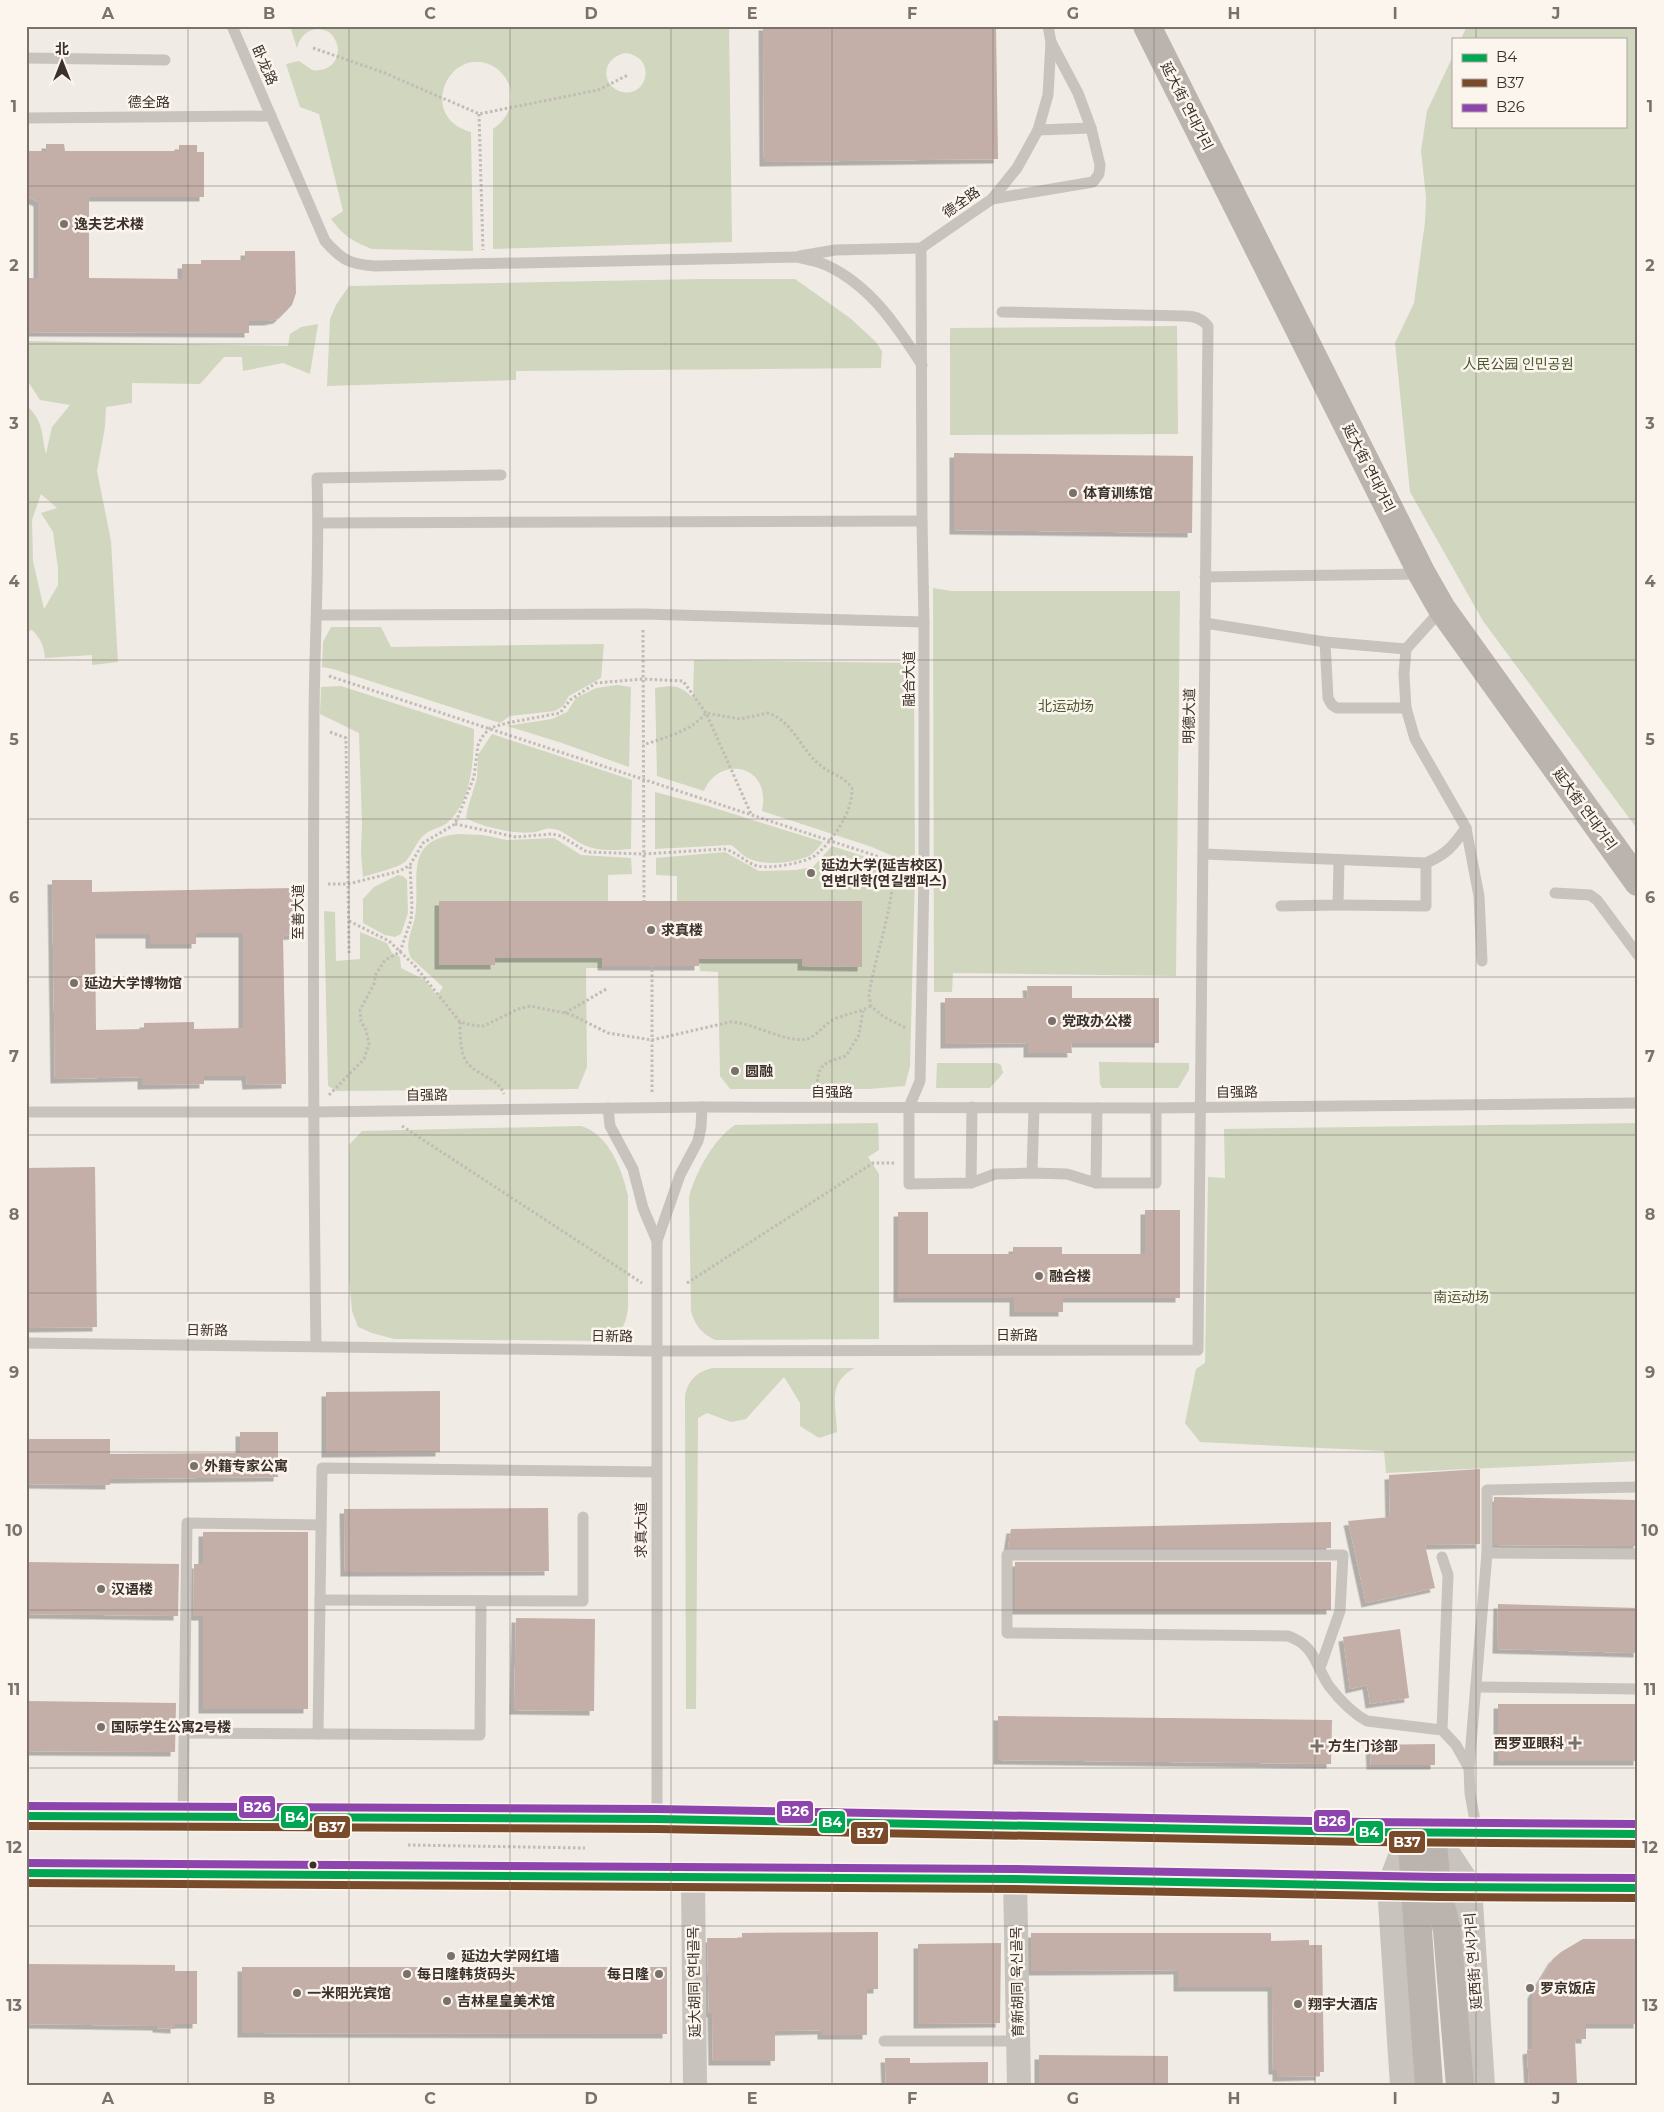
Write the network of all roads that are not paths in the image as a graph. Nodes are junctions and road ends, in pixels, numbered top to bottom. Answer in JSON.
{"nodes":[{"id":1,"x":232,"y":26,"type":"edge"},
{"id":2,"x":1048,"y":26,"type":"edge"},
{"id":3,"x":1147,"y":26,"type":"edge"},
{"id":4,"x":1051,"y":42,"type":"junction"},
{"id":5,"x":26,"y":58,"type":"edge"},
{"id":6,"x":165,"y":60,"type":"dead end"},
{"id":7,"x":272,"y":116,"type":"junction"},
{"id":8,"x":26,"y":118,"type":"edge"},
{"id":9,"x":1091,"y":128,"type":"junction"},
{"id":10,"x":1038,"y":130,"type":"junction"},
{"id":11,"x":992,"y":199,"type":"junction"},
{"id":12,"x":921,"y":248,"type":"junction"},
{"id":13,"x":796,"y":257,"type":"junction"},
{"id":14,"x":1002,"y":312,"type":"dead end"},
{"id":15,"x":923,"y":366,"type":"junction"},
{"id":16,"x":501,"y":475,"type":"dead end"},
{"id":17,"x":922,"y":521,"type":"junction"},
{"id":18,"x":319,"y":523,"type":"junction"},
{"id":19,"x":1422,"y":574,"type":"junction"},
{"id":20,"x":1206,"y":577,"type":"junction"},
{"id":21,"x":1442,"y":609,"type":"junction"},
{"id":22,"x":317,"y":614,"type":"junction"},
{"id":23,"x":924,"y":622,"type":"junction"},
{"id":24,"x":1205,"y":623,"type":"junction"},
{"id":25,"x":1325,"y":642,"type":"junction"},
{"id":26,"x":1406,"y":649,"type":"junction"},
{"id":27,"x":1406,"y":708,"type":"junction"},
{"id":28,"x":1466,"y":828,"type":"junction"},
{"id":29,"x":1203,"y":854,"type":"junction"},
{"id":30,"x":1339,"y":860,"type":"junction"},
{"id":31,"x":1426,"y":863,"type":"junction"},
{"id":32,"x":1638,"y":882,"type":"edge"},
{"id":33,"x":1555,"y":893,"type":"dead end"},
{"id":34,"x":1338,"y":905,"type":"junction"},
{"id":35,"x":1281,"y":906,"type":"dead end"},
{"id":36,"x":1638,"y":955,"type":"edge"},
{"id":37,"x":1482,"y":961,"type":"dead end"},
{"id":38,"x":1638,"y":1103,"type":"edge"},
{"id":39,"x":702,"y":1107,"type":"junction"},
{"id":40,"x":608,"y":1108,"type":"junction"},
{"id":41,"x":909,"y":1108,"type":"junction"},
{"id":42,"x":972,"y":1108,"type":"junction"},
{"id":43,"x":1034,"y":1108,"type":"junction"},
{"id":44,"x":1097,"y":1108,"type":"junction"},
{"id":45,"x":1156,"y":1108,"type":"junction"},
{"id":46,"x":1200,"y":1108,"type":"junction"},
{"id":47,"x":26,"y":1112,"type":"edge"},
{"id":48,"x":312,"y":1112,"type":"junction"},
{"id":49,"x":1032,"y":1173,"type":"junction"},
{"id":50,"x":971,"y":1183,"type":"junction"},
{"id":51,"x":1096,"y":1183,"type":"junction"},
{"id":52,"x":657,"y":1241,"type":"junction"},
{"id":53,"x":26,"y":1343,"type":"edge"},
{"id":54,"x":316,"y":1346,"type":"junction"},
{"id":55,"x":1198,"y":1350,"type":"joint"},
{"id":56,"x":656,"y":1351,"type":"junction"},
{"id":57,"x":656,"y":1472,"type":"junction"},
{"id":58,"x":1638,"y":1487,"type":"edge"},
{"id":59,"x":583,"y":1516,"type":"dead end"},
{"id":60,"x":321,"y":1525,"type":"junction"},
{"id":61,"x":1487,"y":1553,"type":"junction"},
{"id":62,"x":1638,"y":1554,"type":"edge"},
{"id":63,"x":1442,"y":1557,"type":"dead end"},
{"id":64,"x":320,"y":1600,"type":"junction"},
{"id":65,"x":481,"y":1601,"type":"junction"},
{"id":66,"x":1320,"y":1668,"type":"junction"},
{"id":67,"x":1476,"y":1687,"type":"junction"},
{"id":68,"x":1638,"y":1688,"type":"edge"},
{"id":69,"x":1442,"y":1730,"type":"junction"},
{"id":70,"x":184,"y":1733,"type":"junction"},
{"id":71,"x":318,"y":1734,"type":"junction"},
{"id":72,"x":1469,"y":1768,"type":"junction"},
{"id":73,"x":26,"y":1816,"type":"edge"},
{"id":74,"x":183,"y":1817,"type":"junction"},
{"id":75,"x":657,"y":1819,"type":"junction"},
{"id":76,"x":1422,"y":1832,"type":"junction"},
{"id":77,"x":1477,"y":1832,"type":"junction"},
{"id":78,"x":1638,"y":1834,"type":"edge"},
{"id":79,"x":26,"y":1873,"type":"edge"},
{"id":80,"x":693,"y":1878,"type":"junction"},
{"id":81,"x":1016,"y":1879,"type":"junction"},
{"id":82,"x":1414,"y":1887,"type":"junction"},
{"id":83,"x":1468,"y":1888,"type":"junction"},
{"id":84,"x":1638,"y":1888,"type":"edge"},
{"id":85,"x":884,"y":2042,"type":"dead end"},
{"id":86,"x":1018,"y":2042,"type":"junction"},
{"id":87,"x":695,"y":2086,"type":"edge"},
{"id":88,"x":1019,"y":2086,"type":"edge"},
{"id":89,"x":1404,"y":2086,"type":"edge"},
{"id":90,"x":1429,"y":2086,"type":"edge"},
{"id":91,"x":1460,"y":2086,"type":"edge"},
{"id":92,"x":1481,"y":2086,"type":"edge"}],
"edges":[{"from":1,"to":7,"type":"lane","name":"卧龙路"},
{"from":2,"to":4,"type":"lane","name":"德全路"},
{"from":3,"to":19,"type":"main road","name":"延大街 연대거리"},
{"from":4,"to":9,"type":"lane"},
{"from":4,"to":10,"type":"lane","name":"德全路"},
{"from":5,"to":6,"type":"lane"},
{"from":7,"to":8,"type":"lane","name":"德全路"},
{"from":7,"to":13,"type":"lane","name":"卧龙路"},
{"from":9,"to":10,"type":"lane"},
{"from":9,"to":11,"type":"lane"},
{"from":10,"to":11,"type":"lane","name":"德全路"},
{"from":11,"to":12,"type":"lane","name":"德全路"},
{"from":12,"to":13,"type":"lane"},
{"from":12,"to":15,"type":"lane","name":"融合大道"},
{"from":13,"to":15,"type":"lane"},
{"from":14,"to":20,"type":"lane","name":"明德大道"},
{"from":15,"to":17,"type":"lane","name":"融合大道"},
{"from":16,"to":18,"type":"lane","name":"至善大道"},
{"from":17,"to":18,"type":"lane"},
{"from":17,"to":23,"type":"lane","name":"融合大道"},
{"from":18,"to":22,"type":"lane","name":"至善大道"},
{"from":19,"to":20,"type":"lane"},
{"from":19,"to":21,"type":"main road","name":"延大街 연대거리"},
{"from":20,"to":24,"type":"lane","name":"明德大道"},
{"from":21,"to":26,"type":"lane"},
{"from":21,"to":32,"type":"main road","name":"延大街 연대거리"},
{"from":22,"to":23,"type":"lane"},
{"from":22,"to":48,"type":"lane","name":"至善大道"},
{"from":23,"to":41,"type":"lane","name":"融合大道"},
{"from":24,"to":25,"type":"lane"},
{"from":24,"to":29,"type":"lane","name":"明德大道"},
{"from":25,"to":26,"type":"lane"},
{"from":25,"to":27,"type":"lane"},
{"from":26,"to":27,"type":"lane"},
{"from":27,"to":28,"type":"lane"},
{"from":28,"to":31,"type":"lane"},
{"from":28,"to":37,"type":"lane"},
{"from":29,"to":30,"type":"lane"},
{"from":29,"to":46,"type":"lane","name":"明德大道"},
{"from":30,"to":31,"type":"lane"},
{"from":30,"to":34,"type":"lane"},
{"from":31,"to":34,"type":"lane"},
{"from":33,"to":36,"type":"lane"},
{"from":34,"to":35,"type":"lane"},
{"from":38,"to":46,"type":"lane","name":"自强路"},
{"from":39,"to":40,"type":"lane","name":"自强路"},
{"from":39,"to":41,"type":"lane","name":"自强路"},
{"from":39,"to":52,"type":"lane"},
{"from":40,"to":48,"type":"lane","name":"自强路"},
{"from":40,"to":52,"type":"lane"},
{"from":41,"to":42,"type":"lane","name":"自强路"},
{"from":41,"to":50,"type":"lane"},
{"from":42,"to":43,"type":"lane","name":"自强路"},
{"from":42,"to":50,"type":"lane"},
{"from":43,"to":44,"type":"lane","name":"自强路"},
{"from":43,"to":49,"type":"lane"},
{"from":44,"to":45,"type":"lane","name":"自强路"},
{"from":44,"to":51,"type":"lane"},
{"from":45,"to":46,"type":"lane","name":"自强路"},
{"from":45,"to":51,"type":"lane"},
{"from":46,"to":55,"type":"lane","name":"明德大道"},
{"from":47,"to":48,"type":"lane","name":"自强路"},
{"from":48,"to":54,"type":"lane","name":"至善大道"},
{"from":49,"to":50,"type":"lane"},
{"from":49,"to":51,"type":"lane"},
{"from":52,"to":56,"type":"lane","name":"求真大道"},
{"from":53,"to":54,"type":"lane","name":"日新路"},
{"from":54,"to":56,"type":"lane","name":"日新路"},
{"from":55,"to":56,"type":"lane","name":"日新路"},
{"from":56,"to":57,"type":"lane","name":"求真大道"},
{"from":57,"to":60,"type":"lane"},
{"from":57,"to":75,"type":"lane","name":"求真大道"},
{"from":58,"to":61,"type":"lane"},
{"from":59,"to":65,"type":"lane"},
{"from":60,"to":64,"type":"lane"},
{"from":60,"to":70,"type":"lane"},
{"from":61,"to":62,"type":"lane"},
{"from":61,"to":67,"type":"lane"},
{"from":63,"to":69,"type":"lane"},
{"from":64,"to":65,"type":"lane"},
{"from":64,"to":71,"type":"lane"},
{"from":65,"to":71,"type":"lane"},
{"from":66,"to":66,"type":"lane"},
{"from":66,"to":69,"type":"lane"},
{"from":67,"to":68,"type":"lane"},
{"from":67,"to":72,"type":"lane"},
{"from":69,"to":72,"type":"lane"},
{"from":70,"to":71,"type":"lane"},
{"from":70,"to":74,"type":"lane"},
{"from":72,"to":77,"type":"lane"},
{"from":73,"to":74,"type":"main road"},
{"from":74,"to":75,"type":"main road"},
{"from":75,"to":76,"type":"main road"},
{"from":76,"to":77,"type":"main road"},
{"from":76,"to":82,"type":"street","name":"延西街 연서거리"},
{"from":76,"to":82,"type":"main road","name":"延西街 연서거리"},
{"from":76,"to":83,"type":"street","name":"延西街 연서거리"},
{"from":77,"to":78,"type":"main road"},
{"from":79,"to":80,"type":"main road"},
{"from":80,"to":81,"type":"main road"},
{"from":80,"to":87,"type":"street","name":"延大胡同 연대골목"},
{"from":81,"to":82,"type":"main road"},
{"from":81,"to":86,"type":"street","name":"育新胡同 육신골목"},
{"from":82,"to":83,"type":"main road"},
{"from":82,"to":89,"type":"street","name":"延西街 연서거리"},
{"from":82,"to":90,"type":"main road","name":"延西街 연서거리"},
{"from":82,"to":91,"type":"main road","name":"延西街 연서거리"},
{"from":83,"to":84,"type":"main road"},
{"from":83,"to":92,"type":"street","name":"延西街 연서거리"},
{"from":85,"to":86,"type":"lane"},
{"from":86,"to":88,"type":"street","name":"育新胡同 육신골목"}]}
